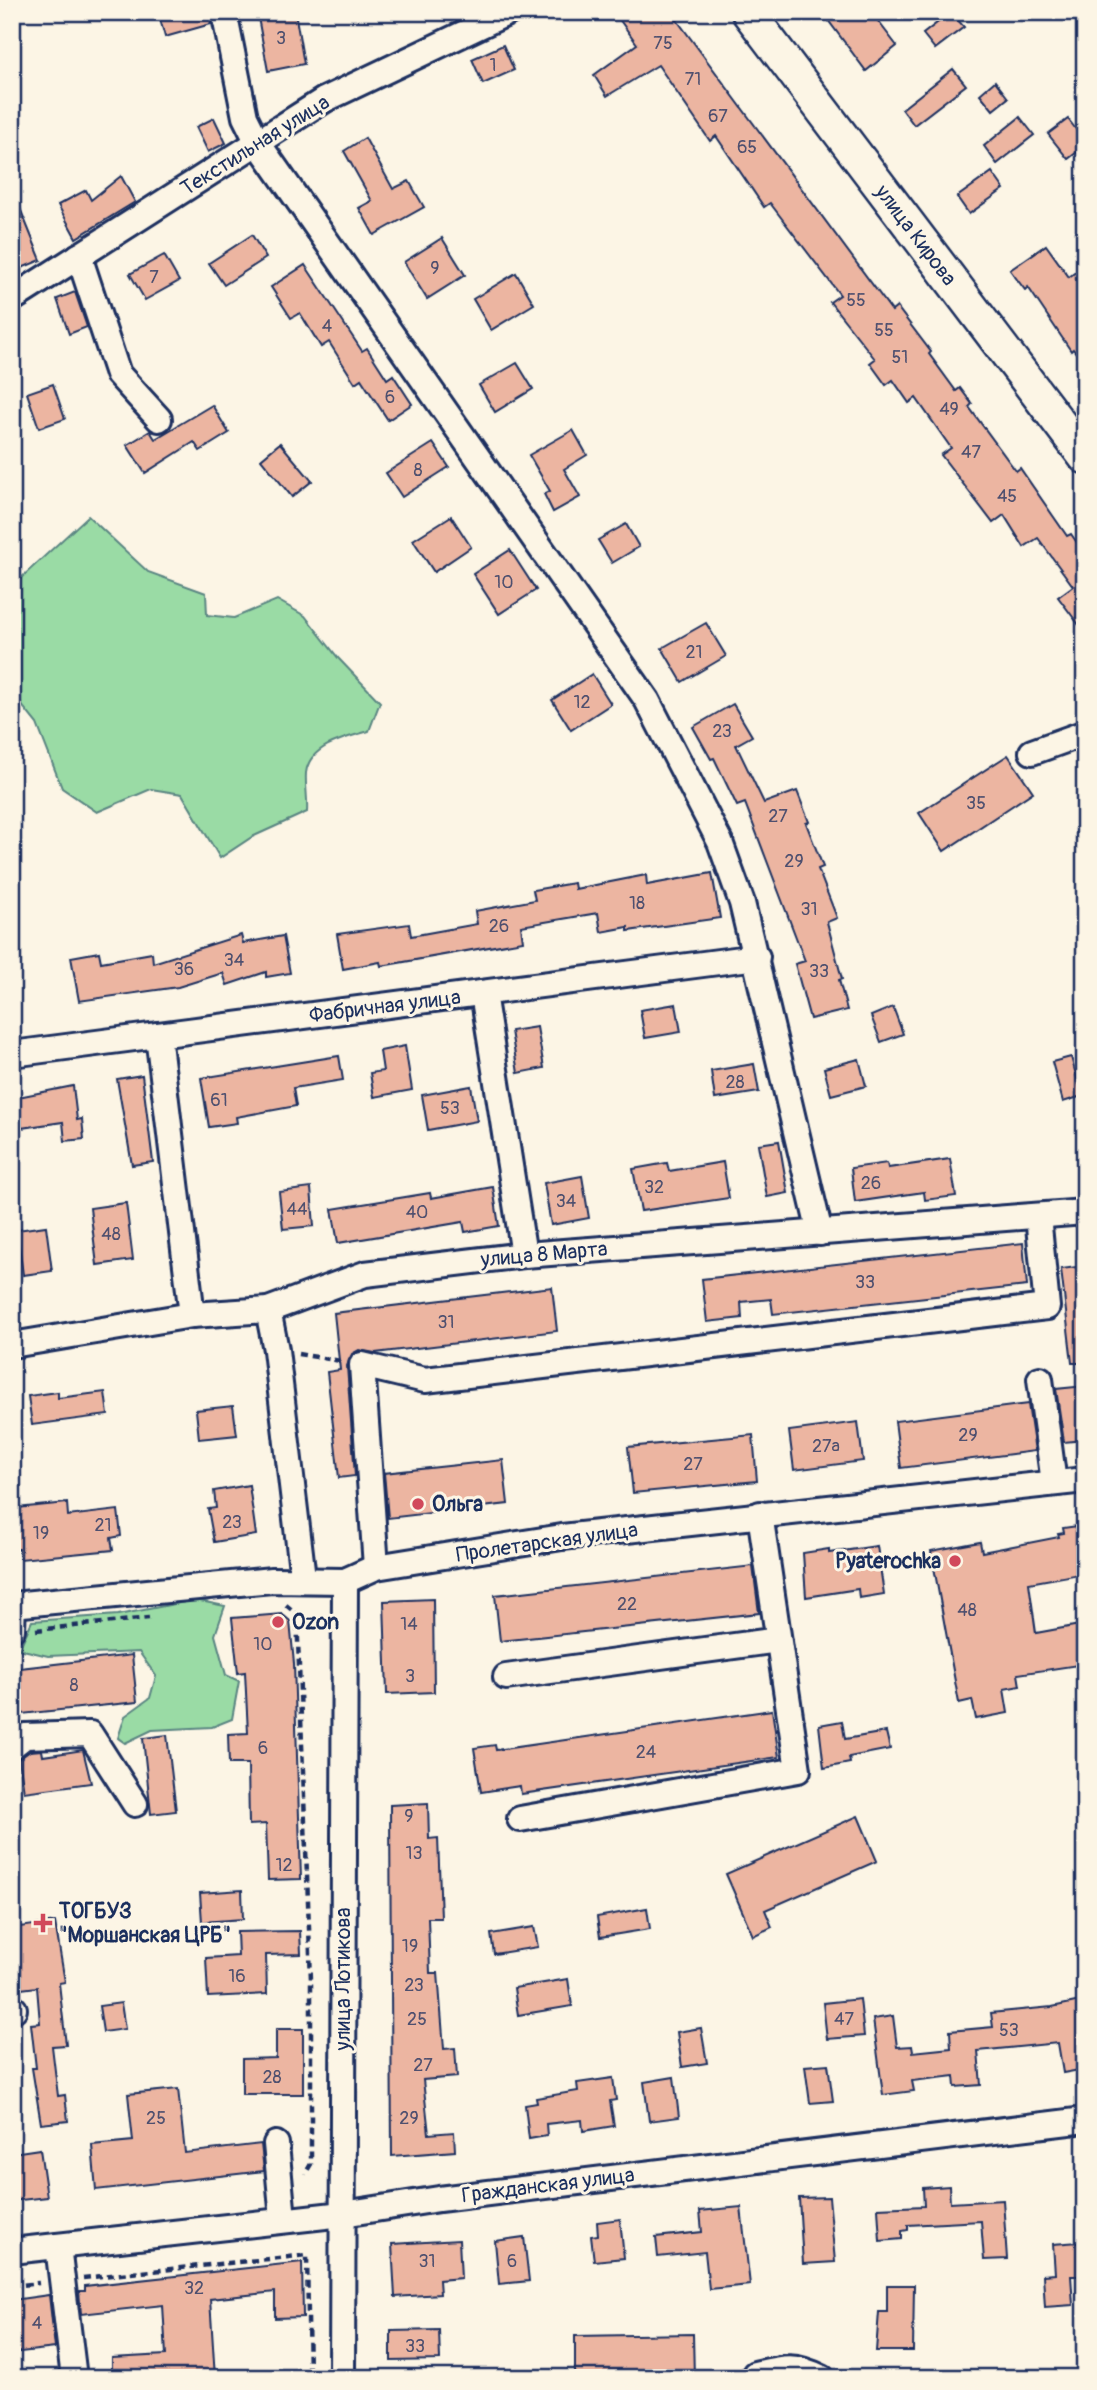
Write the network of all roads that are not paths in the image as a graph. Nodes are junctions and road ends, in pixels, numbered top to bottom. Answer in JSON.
{"nodes":[{"id":1,"x":224,"y":12,"type":"edge"},
{"id":2,"x":509,"y":12,"type":"edge"},
{"id":3,"x":748,"y":12,"type":"edge"},
{"id":4,"x":258,"y":143,"type":"junction"},
{"id":5,"x":79,"y":256,"type":"junction"},
{"id":6,"x":12,"y":299,"type":"edge"},
{"id":7,"x":159,"y":419,"type":"dead end"},
{"id":8,"x":1085,"y":457,"type":"edge"},
{"id":9,"x":1085,"y":733,"type":"edge"},
{"id":10,"x":1032,"y":752,"type":"dead end"},
{"id":11,"x":757,"y":957,"type":"junction"},
{"id":12,"x":483,"y":993,"type":"junction"},
{"id":13,"x":158,"y":1035,"type":"junction"},
{"id":14,"x":12,"y":1054,"type":"edge"},
{"id":15,"x":1085,"y":1212,"type":"edge"},
{"id":16,"x":1038,"y":1216,"type":"junction"},
{"id":17,"x":820,"y":1233,"type":"junction"},
{"id":18,"x":524,"y":1255,"type":"junction"},
{"id":19,"x":268,"y":1310,"type":"junction"},
{"id":20,"x":192,"y":1315,"type":"junction"},
{"id":21,"x":12,"y":1345,"type":"edge"},
{"id":22,"x":1040,"y":1379,"type":"dead end"},
{"id":23,"x":1085,"y":1480,"type":"edge"},
{"id":24,"x":1054,"y":1483,"type":"junction"},
{"id":25,"x":760,"y":1514,"type":"junction"},
{"id":26,"x":376,"y":1567,"type":"junction"},
{"id":27,"x":303,"y":1578,"type":"junction"},
{"id":28,"x":345,"y":1581,"type":"junction"},
{"id":29,"x":13,"y":1605,"type":"edge"},
{"id":30,"x":12,"y":1629,"type":"edge"},
{"id":31,"x":778,"y":1640,"type":"junction"},
{"id":32,"x":506,"y":1677,"type":"dead end"},
{"id":33,"x":12,"y":1746,"type":"edge"},
{"id":34,"x":135,"y":1804,"type":"dead end"},
{"id":35,"x":520,"y":1819,"type":"dead end"},
{"id":36,"x":1085,"y":2120,"type":"edge"},
{"id":37,"x":276,"y":2144,"type":"dead end"},
{"id":38,"x":343,"y":2214,"type":"junction"},
{"id":39,"x":283,"y":2219,"type":"junction"},
{"id":40,"x":58,"y":2246,"type":"junction"},
{"id":41,"x":12,"y":2251,"type":"edge"},
{"id":42,"x":755,"y":2374,"type":"dead end"},
{"id":43,"x":74,"y":2378,"type":"edge"},
{"id":44,"x":342,"y":2378,"type":"edge"},
{"id":45,"x":822,"y":2378,"type":"edge"}],
"edges":[{"from":1,"to":4,"type":"street"},
{"from":2,"to":4,"type":"street","name":"Текстильная улица"},
{"from":3,"to":8,"type":"main road","name":"улица Кирова"},
{"from":4,"to":5,"type":"street","name":"Текстильная улица"},
{"from":4,"to":11,"type":"street"},
{"from":5,"to":6,"type":"street","name":"Текстильная улица"},
{"from":5,"to":7,"type":"street"},
{"from":9,"to":10,"type":"street"},
{"from":11,"to":12,"type":"street","name":"Фабричная улица"},
{"from":11,"to":17,"type":"street"},
{"from":12,"to":13,"type":"street","name":"Фабричная улица"},
{"from":12,"to":18,"type":"street"},
{"from":13,"to":14,"type":"street","name":"Фабричная улица"},
{"from":13,"to":20,"type":"street"},
{"from":15,"to":16,"type":"street","name":"улица 8 Марта"},
{"from":16,"to":17,"type":"street","name":"улица 8 Марта"},
{"from":16,"to":26,"type":"street"},
{"from":17,"to":18,"type":"street","name":"улица 8 Марта"},
{"from":18,"to":19,"type":"street","name":"улица 8 Марта"},
{"from":19,"to":20,"type":"street","name":"улица 8 Марта"},
{"from":19,"to":27,"type":"street"},
{"from":20,"to":21,"type":"street","name":"улица 8 Марта"},
{"from":22,"to":24,"type":"street"},
{"from":23,"to":24,"type":"street","name":"Пролетарская улица"},
{"from":24,"to":25,"type":"street","name":"Пролетарская улица"},
{"from":25,"to":26,"type":"street","name":"Пролетарская улица"},
{"from":25,"to":31,"type":"street"},
{"from":26,"to":28,"type":"street","name":"Пролетарская улица"},
{"from":27,"to":28,"type":"street","name":"Пролетарская улица"},
{"from":27,"to":29,"type":"street","name":"Пролетарская улица"},
{"from":28,"to":38,"type":"street","name":"улица Лотикова"},
{"from":29,"to":30,"type":"street"},
{"from":31,"to":32,"type":"street"},
{"from":31,"to":35,"type":"street"},
{"from":33,"to":34,"type":"street"},
{"from":36,"to":38,"type":"street","name":"Гражданская улица"},
{"from":37,"to":39,"type":"street"},
{"from":38,"to":39,"type":"street","name":"Гражданская улица"},
{"from":38,"to":44,"type":"street","name":"улица Лотикова"},
{"from":39,"to":40,"type":"street","name":"Гражданская улица"},
{"from":40,"to":41,"type":"street","name":"Гражданская улица"},
{"from":40,"to":43,"type":"street"},
{"from":42,"to":45,"type":"street"}]}
